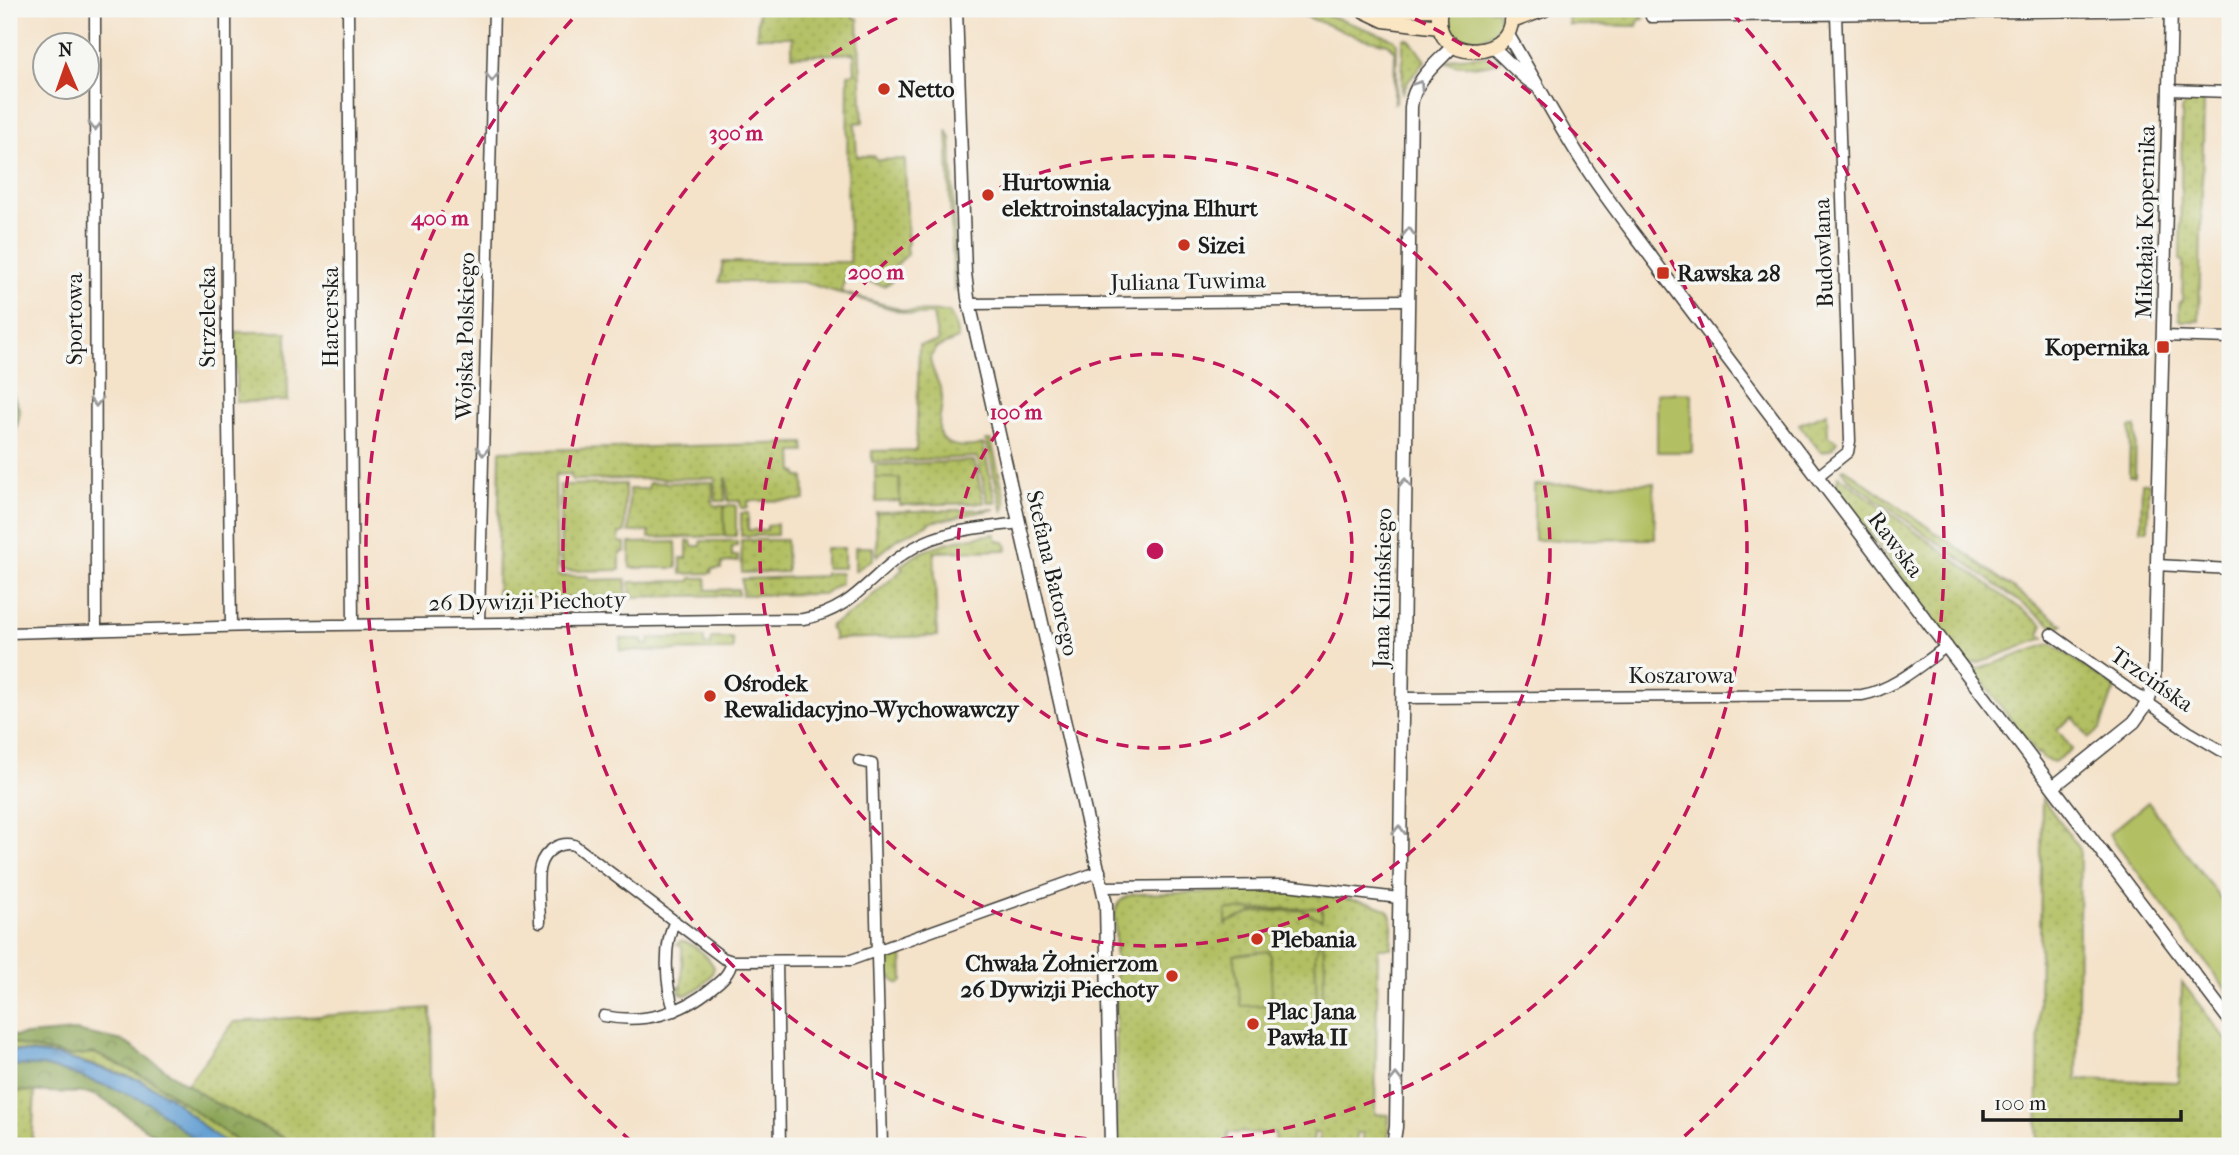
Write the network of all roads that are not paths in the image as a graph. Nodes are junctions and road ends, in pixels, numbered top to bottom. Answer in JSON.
{"nodes":[{"id":1,"x":95,"y":9,"type":"edge"},
{"id":2,"x":226,"y":9,"type":"edge"},
{"id":3,"x":348,"y":9,"type":"edge"},
{"id":4,"x":494,"y":9,"type":"edge"},
{"id":5,"x":956,"y":9,"type":"edge"},
{"id":6,"x":1363,"y":9,"type":"edge"},
{"id":7,"x":1440,"y":9,"type":"edge"},
{"id":8,"x":1545,"y":9,"type":"edge"},
{"id":9,"x":2171,"y":9,"type":"edge"},
{"id":10,"x":1956,"y":11,"type":"edge"},
{"id":11,"x":1836,"y":14,"type":"junction"},
{"id":12,"x":1651,"y":17,"type":"dead end"},
{"id":13,"x":1510,"y":21,"type":"edge"},
{"id":14,"x":1439,"y":27,"type":"junction"},
{"id":15,"x":1454,"y":46,"type":"junction"},
{"id":16,"x":1492,"y":47,"type":"junction"},
{"id":17,"x":1538,"y":87,"type":"junction"},
{"id":18,"x":2169,"y":90,"type":"junction"},
{"id":19,"x":2230,"y":92,"type":"edge"},
{"id":20,"x":1408,"y":300,"type":"junction"},
{"id":21,"x":969,"y":304,"type":"junction"},
{"id":22,"x":2163,"y":336,"type":"junction"},
{"id":23,"x":2230,"y":338,"type":"edge"},
{"id":24,"x":1818,"y":476,"type":"junction"},
{"id":25,"x":1019,"y":523,"type":"junction"},
{"id":26,"x":2158,"y":565,"type":"junction"},
{"id":27,"x":2230,"y":569,"type":"edge"},
{"id":28,"x":479,"y":623,"type":"junction"},
{"id":29,"x":353,"y":624,"type":"junction"},
{"id":30,"x":231,"y":626,"type":"junction"},
{"id":31,"x":96,"y":630,"type":"junction"},
{"id":32,"x":9,"y":633,"type":"edge"},
{"id":33,"x":2051,"y":634,"type":"dead end"},
{"id":34,"x":1947,"y":646,"type":"junction"},
{"id":35,"x":1402,"y":698,"type":"junction"},
{"id":36,"x":2148,"y":702,"type":"junction"},
{"id":37,"x":2230,"y":756,"type":"edge"},
{"id":38,"x":859,"y":761,"type":"dead end"},
{"id":39,"x":2053,"y":787,"type":"junction"},
{"id":40,"x":1100,"y":871,"type":"junction"},
{"id":41,"x":1103,"y":887,"type":"junction"},
{"id":42,"x":1399,"y":898,"type":"junction"},
{"id":43,"x":675,"y":921,"type":"junction"},
{"id":44,"x":540,"y":922,"type":"dead end"},
{"id":45,"x":876,"y":951,"type":"junction"},
{"id":46,"x":732,"y":961,"type":"junction"},
{"id":47,"x":777,"y":961,"type":"junction"},
{"id":48,"x":675,"y":1011,"type":"junction"},
{"id":49,"x":604,"y":1016,"type":"dead end"},
{"id":50,"x":2230,"y":1021,"type":"edge"},
{"id":51,"x":780,"y":1146,"type":"edge"},
{"id":52,"x":882,"y":1146,"type":"edge"},
{"id":53,"x":1111,"y":1146,"type":"edge"},
{"id":54,"x":1393,"y":1146,"type":"edge"}],
"edges":[{"from":1,"to":31,"type":"street","name":"Sportowa","one_way":true},
{"from":2,"to":30,"type":"street","name":"Strzelecka"},
{"from":3,"to":29,"type":"street","name":"Harcerska"},
{"from":4,"to":28,"type":"street","name":"Wojska Polskiego","one_way":true},
{"from":5,"to":21,"type":"street","name":"Stefana Batorego"},
{"from":6,"to":7,"type":"main road"},
{"from":6,"to":14,"type":"main road"},
{"from":7,"to":14,"type":"main road"},
{"from":8,"to":13,"type":"main road"},
{"from":9,"to":10,"type":"street"},
{"from":9,"to":18,"type":"street","name":"Mikołaja Kopernika"},
{"from":10,"to":11,"type":"street"},
{"from":11,"to":12,"type":"street"},
{"from":11,"to":24,"type":"street","name":"Budowlana"},
{"from":13,"to":16,"type":"main road"},
{"from":13,"to":17,"type":"street","name":"Rawska"},
{"from":14,"to":15,"type":"main road"},
{"from":15,"to":16,"type":"main road"},
{"from":20,"to":15,"type":"street","name":"Jana Kilińskiego","one_way":true},
{"from":16,"to":17,"type":"street","name":"Rawska"},
{"from":17,"to":24,"type":"street","name":"Rawska"},
{"from":18,"to":19,"type":"street"},
{"from":18,"to":22,"type":"street","name":"Mikołaja Kopernika"},
{"from":20,"to":21,"type":"street","name":"Juliana Tuwima"},
{"from":35,"to":20,"type":"street","name":"Jana Kilińskiego","one_way":true},
{"from":21,"to":25,"type":"street","name":"Stefana Batorego"},
{"from":22,"to":23,"type":"street"},
{"from":22,"to":26,"type":"street","name":"Mikołaja Kopernika"},
{"from":24,"to":34,"type":"street","name":"Rawska"},
{"from":25,"to":28,"type":"street","name":"26 Dywizji Piechoty"},
{"from":25,"to":40,"type":"street","name":"Stefana Batorego"},
{"from":26,"to":27,"type":"street"},
{"from":26,"to":36,"type":"street","name":"Mikołaja Kopernika"},
{"from":28,"to":29,"type":"street","name":"26 Dywizji Piechoty"},
{"from":29,"to":30,"type":"street","name":"26 Dywizji Piechoty"},
{"from":30,"to":31,"type":"street","name":"26 Dywizji Piechoty"},
{"from":31,"to":32,"type":"street","name":"26 Dywizji Piechoty"},
{"from":33,"to":36,"type":"street","name":"Trzcińska"},
{"from":34,"to":35,"type":"street","name":"Koszarowa"},
{"from":34,"to":39,"type":"street","name":"Rawska"},
{"from":42,"to":35,"type":"street","name":"Jana Kilińskiego","one_way":true},
{"from":36,"to":37,"type":"street","name":"Trzcińska"},
{"from":36,"to":39,"type":"street","name":"Mikołaja Kopernika"},
{"from":38,"to":45,"type":"street"},
{"from":39,"to":50,"type":"street","name":"Rawska"},
{"from":40,"to":41,"type":"street","name":"Stefana Batorego"},
{"from":40,"to":45,"type":"street"},
{"from":41,"to":42,"type":"street"},
{"from":41,"to":53,"type":"street","name":"Stefana Batorego"},
{"from":54,"to":42,"type":"street","name":"Jana Kilińskiego","one_way":true},
{"from":43,"to":44,"type":"street"},
{"from":43,"to":46,"type":"street"},
{"from":43,"to":48,"type":"street"},
{"from":45,"to":47,"type":"street"},
{"from":45,"to":52,"type":"street"},
{"from":46,"to":47,"type":"street"},
{"from":46,"to":48,"type":"street"},
{"from":47,"to":51,"type":"street"},
{"from":48,"to":49,"type":"street"}]}
